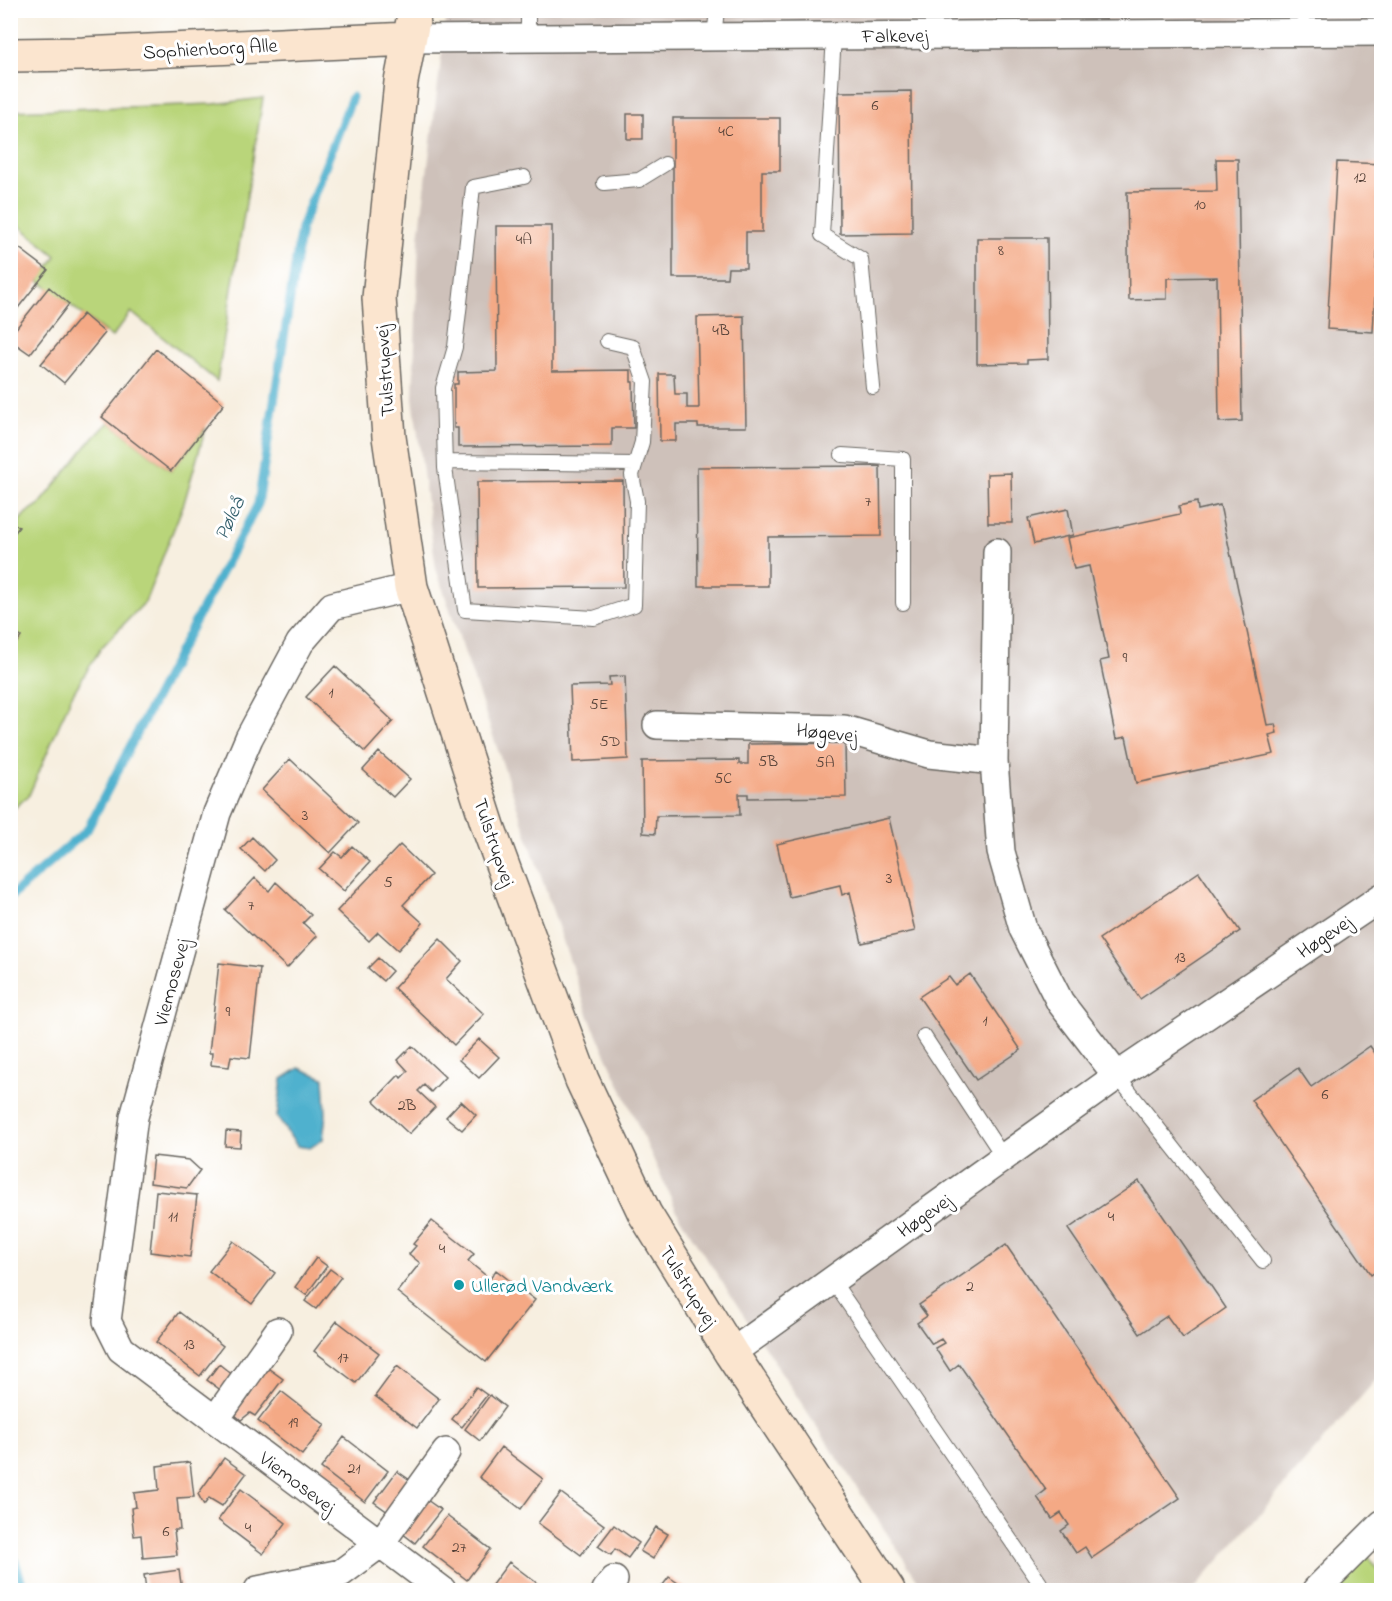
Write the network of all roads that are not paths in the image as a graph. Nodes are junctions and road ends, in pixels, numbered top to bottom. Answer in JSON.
{"nodes":[{"id":1,"x":528,"y":10,"type":"edge"},
{"id":2,"x":716,"y":24,"type":"edge"},
{"id":3,"x":412,"y":25,"type":"edge"},
{"id":4,"x":1382,"y":32,"type":"edge"},
{"id":5,"x":834,"y":36,"type":"junction"},
{"id":6,"x":528,"y":38,"type":"junction"},
{"id":7,"x":10,"y":55,"type":"edge"},
{"id":8,"x":665,"y":164,"type":"dead end"},
{"id":9,"x":524,"y":177,"type":"dead end"},
{"id":10,"x":604,"y":183,"type":"dead end"},
{"id":11,"x":607,"y":342,"type":"dead end"},
{"id":12,"x":873,"y":387,"type":"dead end"},
{"id":13,"x":842,"y":455,"type":"dead end"},
{"id":14,"x":445,"y":462,"type":"junction"},
{"id":15,"x":635,"y":464,"type":"junction"},
{"id":16,"x":997,"y":552,"type":"dead end"},
{"id":17,"x":411,"y":587,"type":"junction"},
{"id":18,"x":903,"y":603,"type":"dead end"},
{"id":19,"x":657,"y":725,"type":"dead end"},
{"id":20,"x":994,"y":761,"type":"junction"},
{"id":21,"x":1382,"y":897,"type":"edge"},
{"id":22,"x":924,"y":1036,"type":"dead end"},
{"id":23,"x":1118,"y":1076,"type":"junction"},
{"id":24,"x":1004,"y":1158,"type":"junction"},
{"id":25,"x":1263,"y":1262,"type":"dead end"},
{"id":26,"x":832,"y":1280,"type":"junction"},
{"id":27,"x":278,"y":1331,"type":"dead end"},
{"id":28,"x":730,"y":1353,"type":"junction"},
{"id":29,"x":215,"y":1420,"type":"junction"},
{"id":30,"x":446,"y":1452,"type":"dead end"},
{"id":31,"x":1382,"y":1524,"type":"edge"},
{"id":32,"x":380,"y":1544,"type":"junction"},
{"id":33,"x":1040,"y":1583,"type":"dead end"},
{"id":34,"x":258,"y":1590,"type":"edge"},
{"id":35,"x":442,"y":1590,"type":"edge"},
{"id":36,"x":888,"y":1590,"type":"edge"},
{"id":37,"x":1316,"y":1590,"type":"edge"}],
"edges":[{"from":1,"to":6,"type":"lane"},
{"from":2,"to":5,"type":"street","name":"Falkevej"},
{"from":2,"to":6,"type":"street","name":"Falkevej"},
{"from":3,"to":6,"type":"street","name":"Falkevej"},
{"from":3,"to":7,"type":"street","name":"Sophienborg Alle"},
{"from":3,"to":17,"type":"street","name":"Tulstrupvej"},
{"from":4,"to":5,"type":"street","name":"Falkevej"},
{"from":5,"to":12,"type":"lane"},
{"from":8,"to":10,"type":"lane"},
{"from":9,"to":14,"type":"lane"},
{"from":11,"to":15,"type":"lane"},
{"from":13,"to":18,"type":"lane"},
{"from":14,"to":15,"type":"lane"},
{"from":14,"to":15,"type":"lane"},
{"from":16,"to":20,"type":"street"},
{"from":17,"to":28,"type":"street","name":"Tulstrupvej"},
{"from":17,"to":29,"type":"street","name":"Viemosevej"},
{"from":19,"to":20,"type":"street","name":"Høgevej"},
{"from":20,"to":23,"type":"street"},
{"from":21,"to":23,"type":"street","name":"Høgevej"},
{"from":22,"to":24,"type":"lane"},
{"from":23,"to":24,"type":"street","name":"Høgevej"},
{"from":23,"to":25,"type":"lane"},
{"from":24,"to":26,"type":"street","name":"Høgevej"},
{"from":26,"to":28,"type":"street","name":"Høgevej"},
{"from":26,"to":33,"type":"lane"},
{"from":27,"to":29,"type":"street"},
{"from":28,"to":36,"type":"street","name":"Tulstrupvej"},
{"from":29,"to":32,"type":"street","name":"Viemosevej"},
{"from":30,"to":32,"type":"street"},
{"from":31,"to":37,"type":"street"},
{"from":32,"to":34,"type":"street"},
{"from":32,"to":35,"type":"street","name":"Viemosevej"}]}
